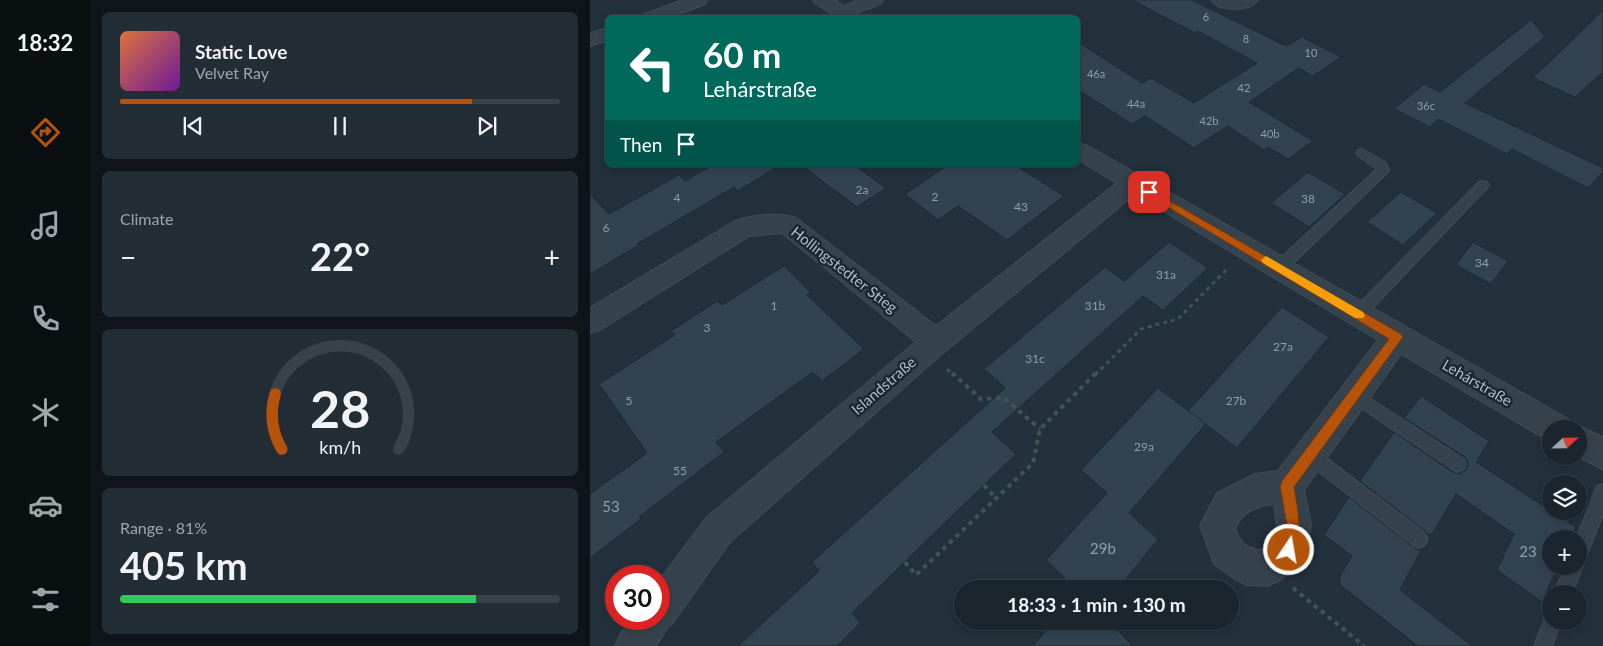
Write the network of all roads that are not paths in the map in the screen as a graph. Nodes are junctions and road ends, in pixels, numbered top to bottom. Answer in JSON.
{"nodes":[{"id":1,"x":699,"y":0,"type":"edge"},
{"id":2,"x":822,"y":0,"type":"edge"},
{"id":3,"x":874,"y":0,"type":"edge"},
{"id":4,"x":1220,"y":0,"type":"edge"},
{"id":5,"x":1249,"y":0,"type":"edge"},
{"id":6,"x":659,"y":15,"type":"edge"},
{"id":7,"x":843,"y":15,"type":"edge"},
{"id":8,"x":846,"y":15,"type":"edge"},
{"id":9,"x":605,"y":35,"type":"edge"},
{"id":10,"x":590,"y":40,"type":"edge"},
{"id":11,"x":1080,"y":151,"type":"edge"},
{"id":12,"x":1362,"y":152,"type":"dead end"},
{"id":13,"x":1133,"y":183,"type":"junction"},
{"id":14,"x":1483,"y":185,"type":"dead end"},
{"id":15,"x":1279,"y":268,"type":"junction"},
{"id":16,"x":1358,"y":314,"type":"junction"},
{"id":17,"x":590,"y":322,"type":"edge"},
{"id":18,"x":1397,"y":337,"type":"junction"},
{"id":19,"x":931,"y":346,"type":"junction"},
{"id":20,"x":1354,"y":395,"type":"junction"},
{"id":21,"x":1542,"y":420,"type":"edge"},
{"id":22,"x":1588,"y":446,"type":"edge"},
{"id":23,"x":1603,"y":454,"type":"edge"},
{"id":24,"x":1310,"y":455,"type":"junction"},
{"id":25,"x":1458,"y":464,"type":"dead end"},
{"id":26,"x":1287,"y":486,"type":"junction"},
{"id":27,"x":1603,"y":492,"type":"edge"},
{"id":28,"x":1587,"y":533,"type":"edge"},
{"id":29,"x":1419,"y":539,"type":"dead end"},
{"id":30,"x":670,"y":596,"type":"edge"},
{"id":31,"x":646,"y":630,"type":"edge"},
{"id":32,"x":1549,"y":630,"type":"edge"},
{"id":33,"x":1543,"y":645,"type":"edge"},
{"id":34,"x":634,"y":646,"type":"edge"}],
"edges":[{"from":1,"to":6,"type":"street"},
{"from":2,"to":7,"type":"street"},
{"from":3,"to":8,"type":"street"},
{"from":4,"to":5,"type":"street"},
{"from":9,"to":10,"type":"street"},
{"from":11,"to":13,"type":"street","name":"Lehárstraße"},
{"from":12,"to":15,"type":"lane"},
{"from":13,"to":15,"type":"street","name":"Lehárstraße"},
{"from":13,"to":19,"type":"street","name":"Islandstraße"},
{"from":14,"to":16,"type":"lane"},
{"from":15,"to":16,"type":"street","name":"Lehárstraße"},
{"from":16,"to":18,"type":"street","name":"Lehárstraße"},
{"from":17,"to":19,"type":"street","name":"Hollingstedter Stieg"},
{"from":18,"to":20,"type":"street"},
{"from":18,"to":21,"type":"street","name":"Lehárstraße"},
{"from":19,"to":30,"type":"street","name":"Islandstraße"},
{"from":20,"to":24,"type":"street"},
{"from":20,"to":25,"type":"lane"},
{"from":22,"to":23,"type":"street"},
{"from":24,"to":26,"type":"street"},
{"from":24,"to":29,"type":"lane"},
{"from":26,"to":26,"type":"street"},
{"from":27,"to":28,"type":"lane"},
{"from":31,"to":34,"type":"street"},
{"from":32,"to":33,"type":"lane"}]}
